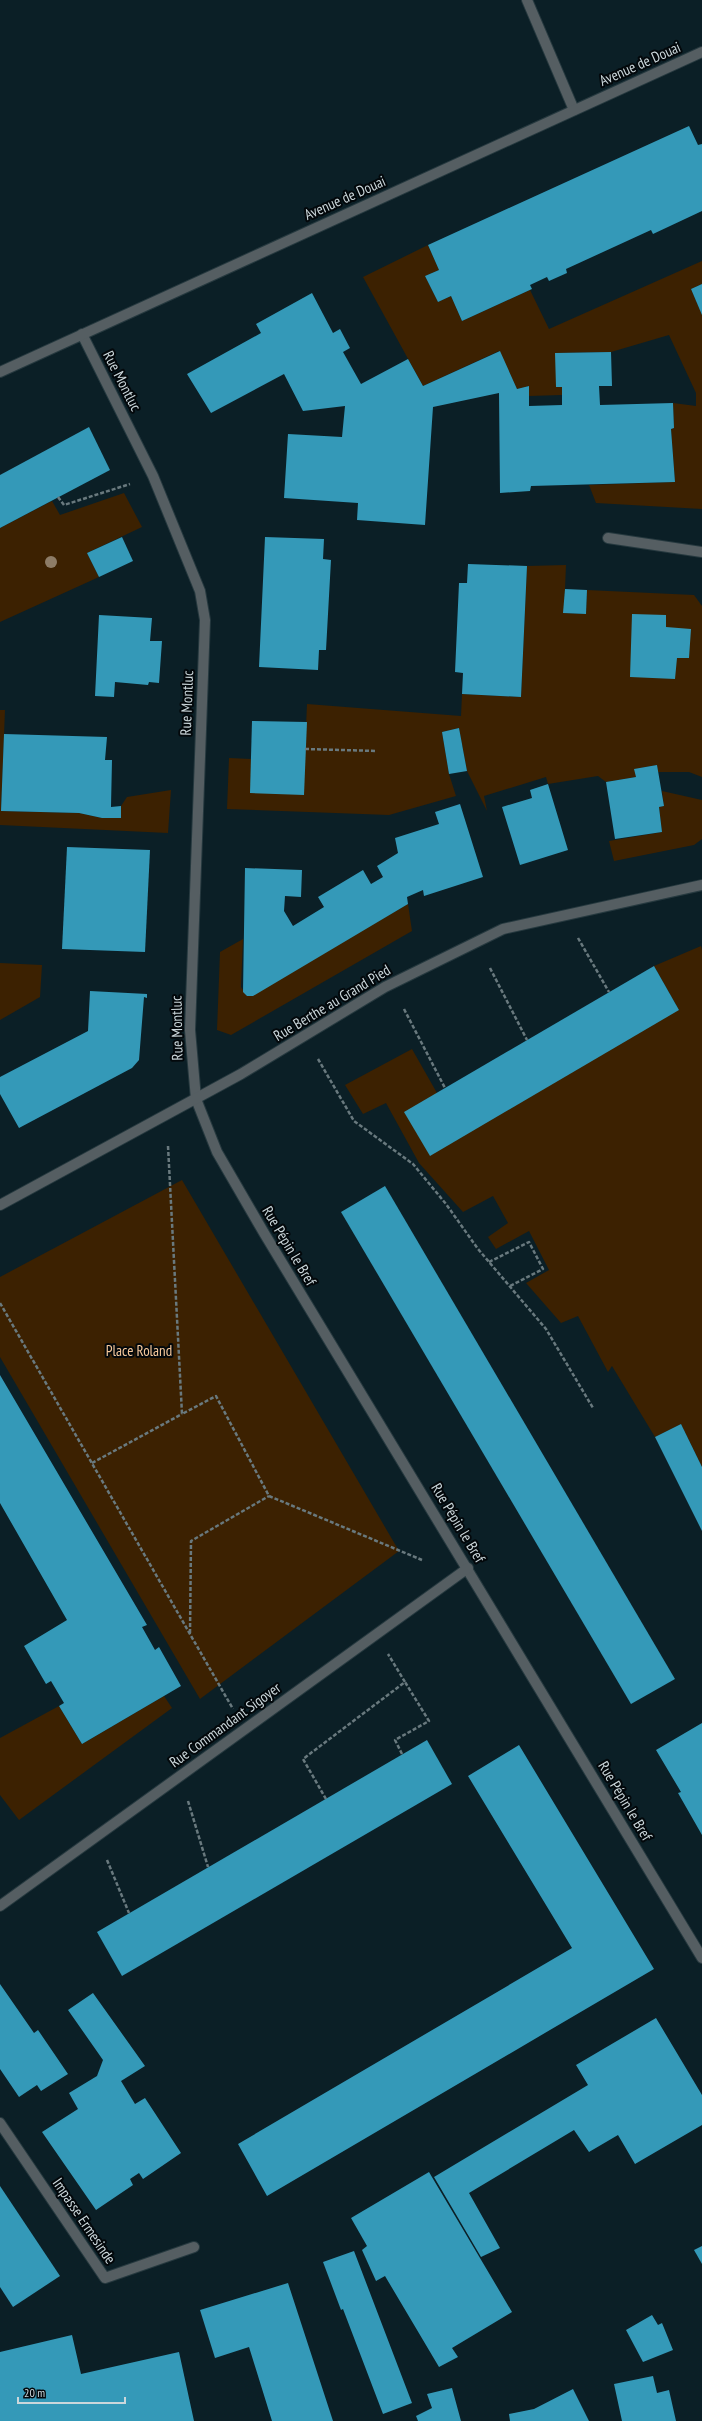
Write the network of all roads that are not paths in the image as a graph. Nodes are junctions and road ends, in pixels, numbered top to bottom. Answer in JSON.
{"nodes":[{"id":1,"x":527,"y":0,"type":"edge"},
{"id":2,"x":702,"y":52,"type":"edge"},
{"id":3,"x":574,"y":110,"type":"junction"},
{"id":4,"x":82,"y":334,"type":"junction"},
{"id":5,"x":0,"y":372,"type":"edge"},
{"id":6,"x":608,"y":538,"type":"dead end"},
{"id":7,"x":702,"y":552,"type":"edge"},
{"id":8,"x":702,"y":885,"type":"edge"},
{"id":9,"x":196,"y":1099,"type":"junction"},
{"id":10,"x":0,"y":1205,"type":"edge"},
{"id":11,"x":468,"y":1568,"type":"junction"},
{"id":12,"x":0,"y":1906,"type":"edge"},
{"id":13,"x":702,"y":1958,"type":"edge"},
{"id":14,"x":0,"y":2123,"type":"edge"},
{"id":15,"x":194,"y":2248,"type":"dead end"}],
"edges":[{"from":1,"to":3,"type":"street"},
{"from":2,"to":3,"type":"street","name":"Avenue de Douai"},
{"from":3,"to":4,"type":"street","name":"Avenue de Douai"},
{"from":4,"to":5,"type":"street","name":"Avenue de Douai"},
{"from":4,"to":9,"type":"street","name":"Rue Montluc"},
{"from":6,"to":7,"type":"street"},
{"from":8,"to":9,"type":"street","name":"Rue Berthe au Grand Pied"},
{"from":9,"to":10,"type":"street","name":"Rue Berthe au Grand Pied"},
{"from":9,"to":11,"type":"street","name":"Rue Pépin le Bref"},
{"from":11,"to":12,"type":"street","name":"Rue Commandant Sigoyer"},
{"from":11,"to":13,"type":"street","name":"Rue Pépin le Bref"},
{"from":14,"to":15,"type":"street","name":"Impasse Ermesinde"}]}
